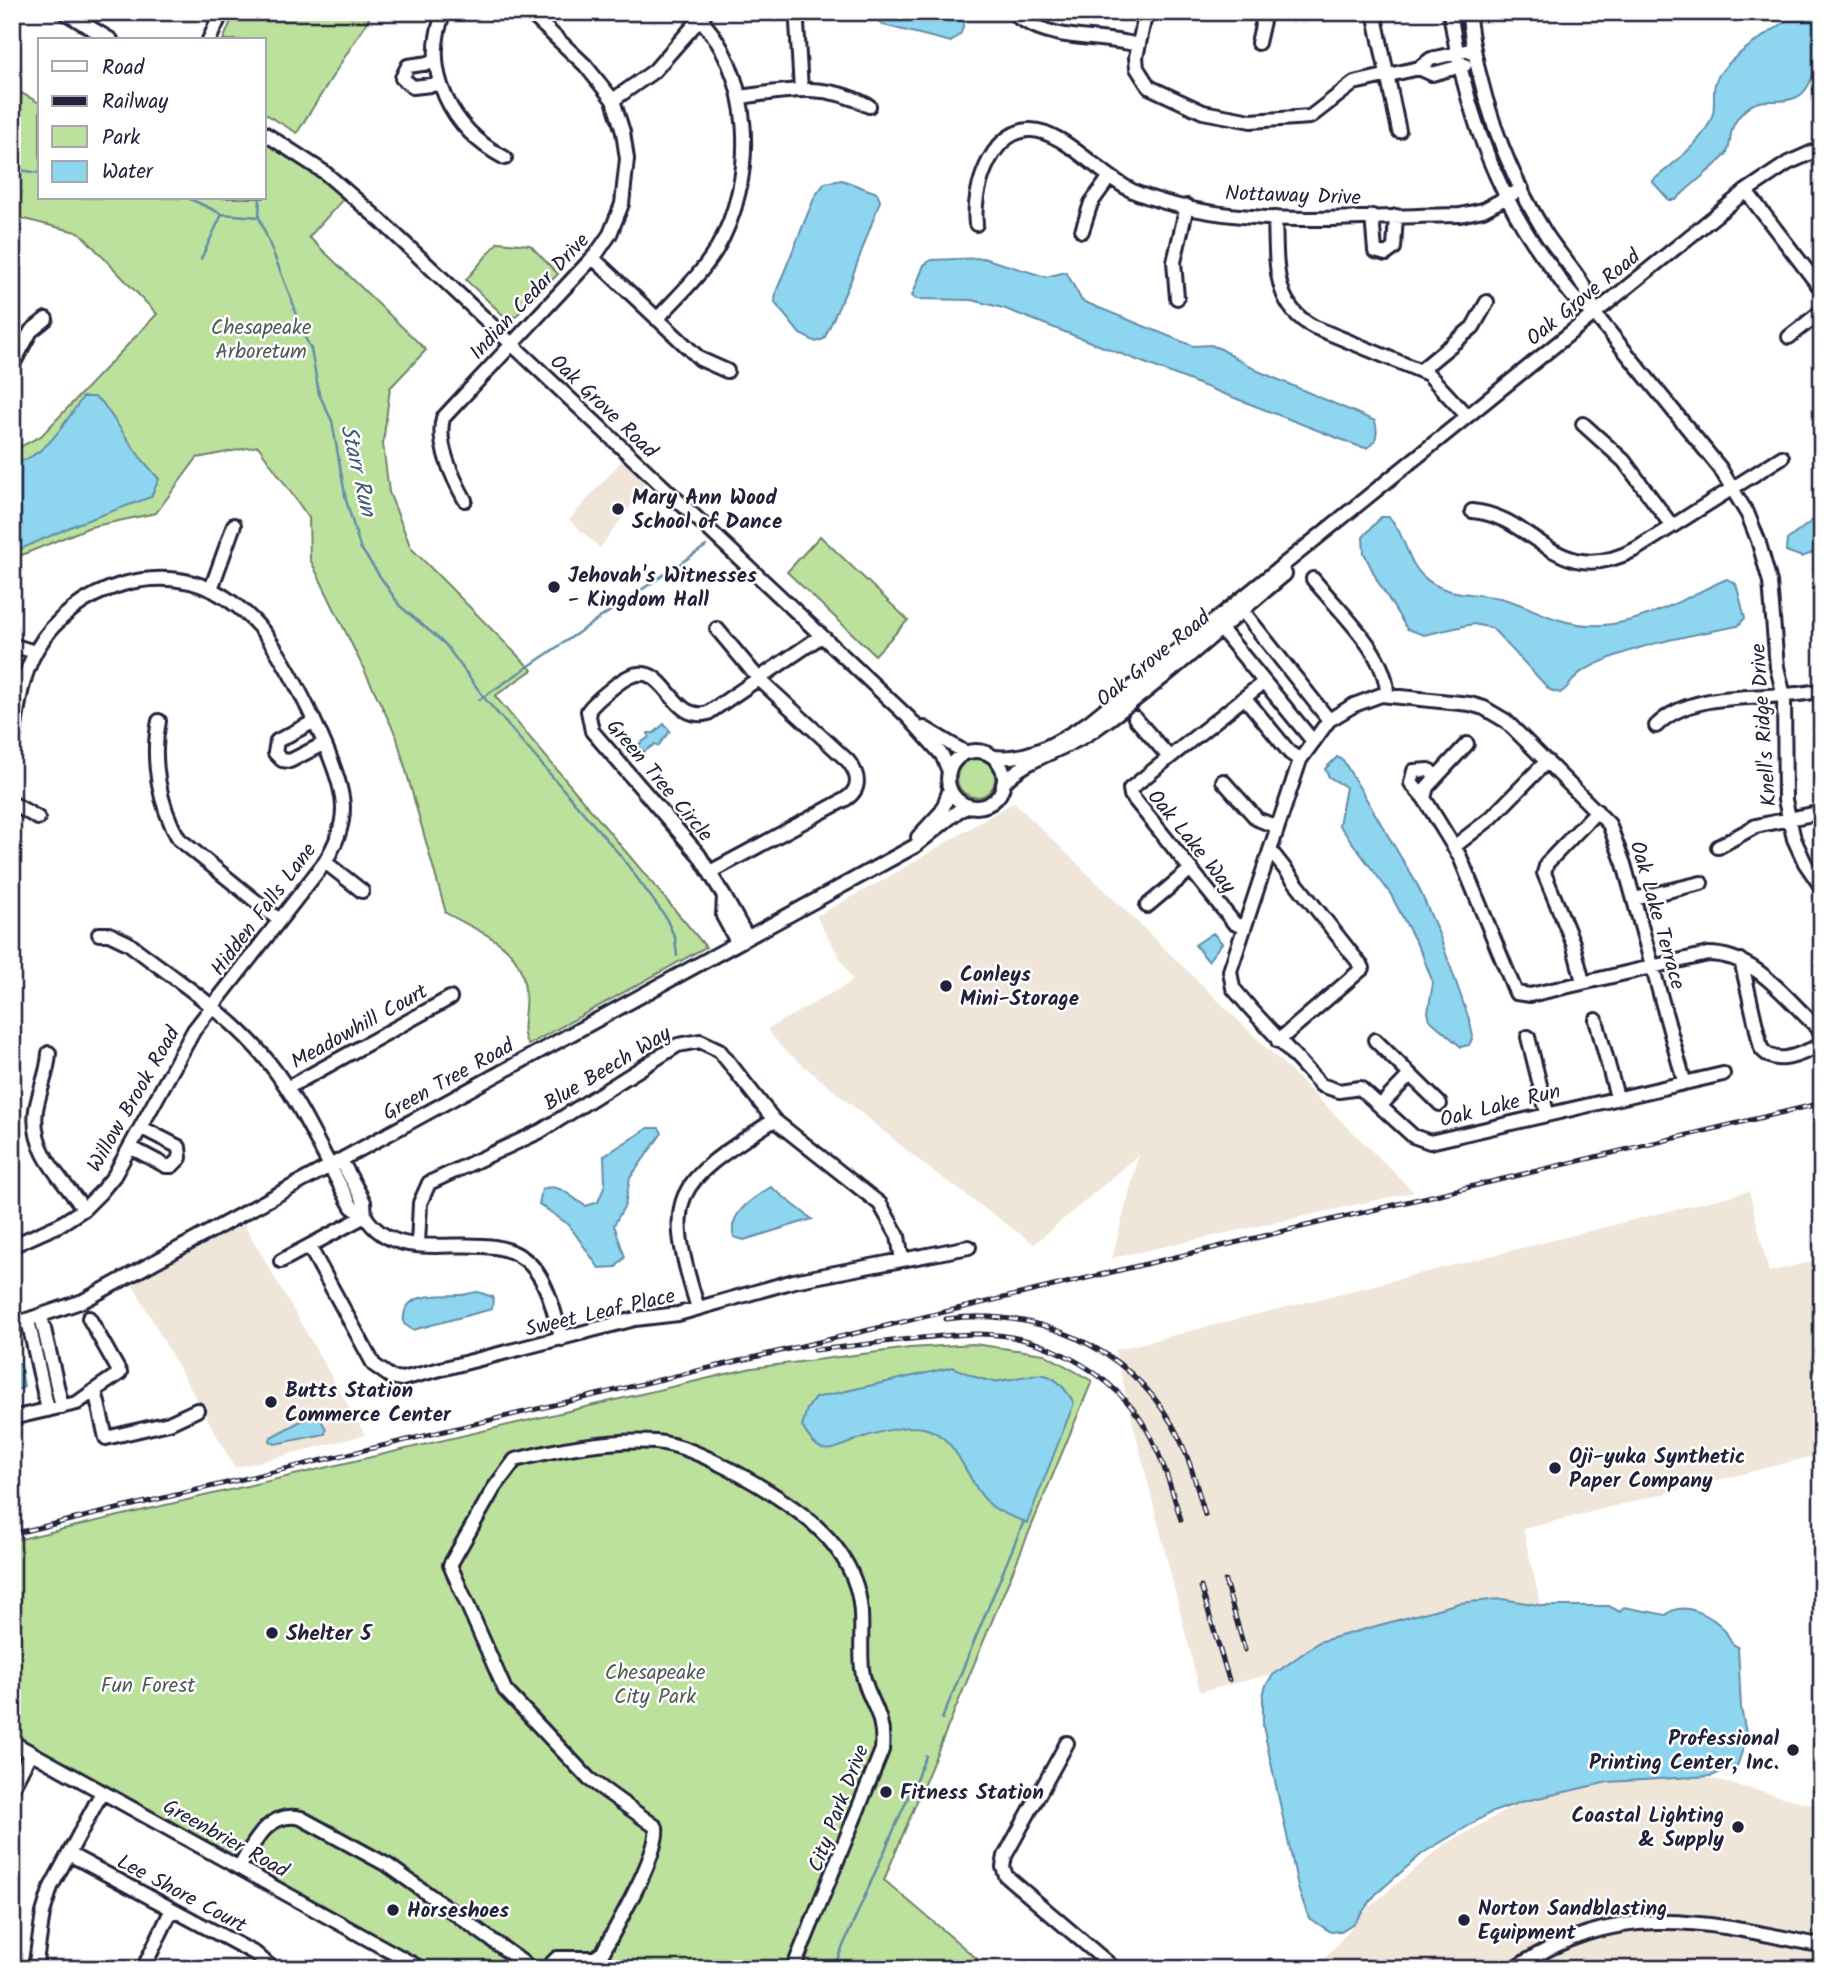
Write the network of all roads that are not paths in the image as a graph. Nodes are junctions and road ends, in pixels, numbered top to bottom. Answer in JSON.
{"nodes":[{"id":1,"x":222,"y":12,"type":"edge"},
{"id":2,"x":444,"y":12,"type":"edge"},
{"id":3,"x":529,"y":12,"type":"edge"},
{"id":4,"x":1146,"y":12,"type":"edge"},
{"id":5,"x":1265,"y":12,"type":"edge"},
{"id":6,"x":1374,"y":12,"type":"edge"},
{"id":7,"x":1450,"y":12,"type":"edge"},
{"id":8,"x":1468,"y":12,"type":"edge"},
{"id":9,"x":66,"y":13,"type":"edge"},
{"id":10,"x":699,"y":15,"type":"edge"},
{"id":11,"x":1018,"y":18,"type":"dead end"},
{"id":12,"x":797,"y":23,"type":"dead end"},
{"id":13,"x":108,"y":38,"type":"edge"},
{"id":14,"x":210,"y":38,"type":"edge"},
{"id":15,"x":1258,"y":43,"type":"dead end"},
{"id":16,"x":1138,"y":45,"type":"junction"},
{"id":17,"x":1456,"y":53,"type":"junction"},
{"id":18,"x":1475,"y":55,"type":"junction"},
{"id":19,"x":436,"y":62,"type":"junction"},
{"id":20,"x":1459,"y":67,"type":"junction"},
{"id":21,"x":1419,"y":68,"type":"junction"},
{"id":22,"x":1387,"y":76,"type":"junction"},
{"id":23,"x":440,"y":84,"type":"junction"},
{"id":24,"x":801,"y":90,"type":"junction"},
{"id":25,"x":741,"y":97,"type":"junction"},
{"id":26,"x":613,"y":100,"type":"junction"},
{"id":27,"x":869,"y":106,"type":"dead end"},
{"id":28,"x":1399,"y":131,"type":"dead end"},
{"id":29,"x":266,"y":134,"type":"edge"},
{"id":30,"x":1822,"y":148,"type":"edge"},
{"id":31,"x":505,"y":158,"type":"dead end"},
{"id":32,"x":1109,"y":178,"type":"junction"},
{"id":33,"x":1522,"y":189,"type":"junction"},
{"id":34,"x":1746,"y":191,"type":"junction"},
{"id":35,"x":1506,"y":198,"type":"junction"},
{"id":36,"x":1187,"y":205,"type":"junction"},
{"id":37,"x":1372,"y":216,"type":"junction"},
{"id":38,"x":1396,"y":216,"type":"junction"},
{"id":39,"x":1275,"y":218,"type":"junction"},
{"id":40,"x":976,"y":224,"type":"dead end"},
{"id":41,"x":1082,"y":231,"type":"dead end"},
{"id":42,"x":593,"y":258,"type":"junction"},
{"id":43,"x":1822,"y":290,"type":"edge"},
{"id":44,"x":1177,"y":298,"type":"dead end"},
{"id":45,"x":1487,"y":302,"type":"dead end"},
{"id":46,"x":1822,"y":311,"type":"edge"},
{"id":47,"x":1594,"y":313,"type":"junction"},
{"id":48,"x":46,"y":319,"type":"dead end"},
{"id":49,"x":657,"y":319,"type":"junction"},
{"id":50,"x":1789,"y":337,"type":"dead end"},
{"id":51,"x":511,"y":343,"type":"junction"},
{"id":52,"x":12,"y":366,"type":"edge"},
{"id":53,"x":1421,"y":370,"type":"junction"},
{"id":54,"x":727,"y":371,"type":"dead end"},
{"id":55,"x":1467,"y":416,"type":"junction"},
{"id":56,"x":1583,"y":424,"type":"dead end"},
{"id":57,"x":1782,"y":457,"type":"dead end"},
{"id":58,"x":1733,"y":488,"type":"junction"},
{"id":59,"x":465,"y":500,"type":"dead end"},
{"id":60,"x":1472,"y":511,"type":"dead end"},
{"id":61,"x":234,"y":525,"type":"dead end"},
{"id":62,"x":1672,"y":526,"type":"junction"},
{"id":63,"x":1313,"y":579,"type":"dead end"},
{"id":64,"x":211,"y":589,"type":"junction"},
{"id":65,"x":1239,"y":607,"type":"junction"},
{"id":66,"x":1218,"y":625,"type":"junction"},
{"id":67,"x":718,"y":629,"type":"dead end"},
{"id":68,"x":820,"y":637,"type":"junction"},
{"id":69,"x":12,"y":645,"type":"edge"},
{"id":70,"x":35,"y":652,"type":"junction"},
{"id":71,"x":759,"y":679,"type":"junction"},
{"id":72,"x":1264,"y":682,"type":"junction"},
{"id":73,"x":1822,"y":691,"type":"edge"},
{"id":74,"x":1387,"y":695,"type":"junction"},
{"id":75,"x":1784,"y":696,"type":"junction"},
{"id":76,"x":1245,"y":698,"type":"junction"},
{"id":77,"x":909,"y":718,"type":"junction"},
{"id":78,"x":1135,"y":718,"type":"dead end"},
{"id":79,"x":1329,"y":720,"type":"junction"},
{"id":80,"x":159,"y":721,"type":"dead end"},
{"id":81,"x":313,"y":722,"type":"junction"},
{"id":82,"x":1656,"y":726,"type":"dead end"},
{"id":83,"x":1312,"y":740,"type":"junction"},
{"id":84,"x":323,"y":744,"type":"junction"},
{"id":85,"x":1467,"y":744,"type":"dead end"},
{"id":86,"x":12,"y":747,"type":"edge"},
{"id":87,"x":966,"y":752,"type":"junction"},
{"id":88,"x":993,"y":757,"type":"junction"},
{"id":89,"x":1169,"y":757,"type":"junction"},
{"id":90,"x":1300,"y":760,"type":"junction"},
{"id":91,"x":1547,"y":761,"type":"junction"},
{"id":92,"x":949,"y":771,"type":"junction"},
{"id":93,"x":1436,"y":777,"type":"junction"},
{"id":94,"x":1223,"y":781,"type":"dead end"},
{"id":95,"x":1003,"y":784,"type":"junction"},
{"id":96,"x":950,"y":789,"type":"junction"},
{"id":97,"x":1424,"y":798,"type":"junction"},
{"id":98,"x":12,"y":803,"type":"edge"},
{"id":99,"x":970,"y":806,"type":"junction"},
{"id":100,"x":1597,"y":811,"type":"junction"},
{"id":101,"x":1822,"y":812,"type":"edge"},
{"id":102,"x":38,"y":818,"type":"dead end"},
{"id":103,"x":1789,"y":818,"type":"junction"},
{"id":104,"x":1277,"y":827,"type":"junction"},
{"id":105,"x":1455,"y":846,"type":"junction"},
{"id":106,"x":1718,"y":847,"type":"dead end"},
{"id":107,"x":1270,"y":850,"type":"junction"},
{"id":108,"x":898,"y":855,"type":"junction"},
{"id":109,"x":325,"y":862,"type":"junction"},
{"id":110,"x":1191,"y":869,"type":"junction"},
{"id":111,"x":710,"y":872,"type":"junction"},
{"id":112,"x":1701,"y":883,"type":"dead end"},
{"id":113,"x":1822,"y":888,"type":"edge"},
{"id":114,"x":362,"y":891,"type":"dead end"},
{"id":115,"x":1634,"y":899,"type":"junction"},
{"id":116,"x":1147,"y":906,"type":"dead end"},
{"id":117,"x":279,"y":920,"type":"junction"},
{"id":118,"x":1244,"y":928,"type":"junction"},
{"id":119,"x":99,"y":934,"type":"dead end"},
{"id":120,"x":742,"y":939,"type":"junction"},
{"id":121,"x":1741,"y":960,"type":"junction"},
{"id":122,"x":1653,"y":966,"type":"junction"},
{"id":123,"x":1583,"y":982,"type":"junction"},
{"id":124,"x":450,"y":998,"type":"dead end"},
{"id":125,"x":213,"y":1008,"type":"junction"},
{"id":126,"x":1596,"y":1020,"type":"dead end"},
{"id":127,"x":1528,"y":1037,"type":"dead end"},
{"id":128,"x":1375,"y":1040,"type":"dead end"},
{"id":129,"x":1278,"y":1041,"type":"junction"},
{"id":130,"x":1821,"y":1041,"type":"edge"},
{"id":131,"x":49,"y":1053,"type":"dead end"},
{"id":132,"x":1723,"y":1074,"type":"dead end"},
{"id":133,"x":1410,"y":1075,"type":"junction"},
{"id":134,"x":1684,"y":1081,"type":"junction"},
{"id":135,"x":287,"y":1088,"type":"junction"},
{"id":136,"x":1617,"y":1097,"type":"junction"},
{"id":137,"x":1440,"y":1104,"type":"dead end"},
{"id":138,"x":1381,"y":1105,"type":"junction"},
{"id":139,"x":1547,"y":1113,"type":"junction"},
{"id":140,"x":774,"y":1120,"type":"junction"},
{"id":141,"x":142,"y":1128,"type":"junction"},
{"id":142,"x":130,"y":1147,"type":"junction"},
{"id":143,"x":341,"y":1160,"type":"junction"},
{"id":144,"x":329,"y":1167,"type":"junction"},
{"id":145,"x":84,"y":1209,"type":"junction"},
{"id":146,"x":365,"y":1216,"type":"junction"},
{"id":147,"x":418,"y":1244,"type":"junction"},
{"id":148,"x":12,"y":1246,"type":"edge"},
{"id":149,"x":309,"y":1246,"type":"junction"},
{"id":150,"x":969,"y":1247,"type":"dead end"},
{"id":151,"x":902,"y":1260,"type":"junction"},
{"id":152,"x":281,"y":1261,"type":"dead end"},
{"id":153,"x":698,"y":1308,"type":"junction"},
{"id":154,"x":41,"y":1316,"type":"junction"},
{"id":155,"x":89,"y":1318,"type":"dead end"},
{"id":156,"x":27,"y":1320,"type":"junction"},
{"id":157,"x":12,"y":1325,"type":"edge"},
{"id":158,"x":562,"y":1339,"type":"junction"},
{"id":159,"x":95,"y":1390,"type":"junction"},
{"id":160,"x":62,"y":1407,"type":"junction"},
{"id":161,"x":48,"y":1410,"type":"junction"},
{"id":162,"x":197,"y":1410,"type":"dead end"},
{"id":163,"x":12,"y":1418,"type":"edge"},
{"id":164,"x":12,"y":1742,"type":"edge"},
{"id":165,"x":1068,"y":1743,"type":"dead end"},
{"id":166,"x":31,"y":1752,"type":"junction"},
{"id":167,"x":12,"y":1788,"type":"edge"},
{"id":168,"x":102,"y":1792,"type":"junction"},
{"id":169,"x":69,"y":1854,"type":"junction"},
{"id":170,"x":239,"y":1867,"type":"junction"},
{"id":171,"x":172,"y":1909,"type":"junction"},
{"id":172,"x":1822,"y":1946,"type":"edge"},
{"id":173,"x":35,"y":1969,"type":"edge"},
{"id":174,"x":143,"y":1969,"type":"edge"},
{"id":175,"x":273,"y":1969,"type":"edge"},
{"id":176,"x":422,"y":1969,"type":"edge"},
{"id":177,"x":532,"y":1969,"type":"edge"},
{"id":178,"x":546,"y":1969,"type":"edge"},
{"id":179,"x":793,"y":1969,"type":"edge"},
{"id":180,"x":1115,"y":1969,"type":"edge"},
{"id":181,"x":1514,"y":1969,"type":"edge"}],
"edges":[{"from":1,"to":14,"type":"street"},
{"from":2,"to":19,"type":"street"},
{"from":3,"to":26,"type":"street","name":"Indian Cedar Drive"},
{"from":4,"to":16,"type":"street"},
{"from":5,"to":15,"type":"street"},
{"from":6,"to":22,"type":"street"},
{"from":7,"to":17,"type":"street"},
{"from":8,"to":18,"type":"street"},
{"from":9,"to":13,"type":"street"},
{"from":10,"to":25,"type":"street"},
{"from":10,"to":26,"type":"street"},
{"from":11,"to":16,"type":"street"},
{"from":12,"to":24,"type":"street"},
{"from":16,"to":22,"type":"street"},
{"from":17,"to":18,"type":"street"},
{"from":17,"to":20,"type":"street"},
{"from":17,"to":21,"type":"street"},
{"from":18,"to":20,"type":"street"},
{"from":18,"to":33,"type":"street"},
{"from":19,"to":23,"type":"street"},
{"from":19,"to":23,"type":"street"},
{"from":20,"to":21,"type":"street"},
{"from":20,"to":35,"type":"street"},
{"from":21,"to":22,"type":"street"},
{"from":22,"to":28,"type":"street"},
{"from":23,"to":31,"type":"street"},
{"from":24,"to":25,"type":"street"},
{"from":24,"to":27,"type":"street"},
{"from":25,"to":49,"type":"street"},
{"from":26,"to":42,"type":"street","name":"Indian Cedar Drive"},
{"from":29,"to":51,"type":"street","name":"Oak Grove Road"},
{"from":30,"to":34,"type":"street","name":"Oak Grove Road"},
{"from":32,"to":36,"type":"street","name":"Nottaway Drive"},
{"from":32,"to":40,"type":"street","name":"Nottaway Drive"},
{"from":32,"to":41,"type":"street"},
{"from":33,"to":35,"type":"street","name":"Nottaway Drive"},
{"from":33,"to":47,"type":"street"},
{"from":34,"to":43,"type":"street"},
{"from":34,"to":47,"type":"street","name":"Oak Grove Road"},
{"from":35,"to":38,"type":"street","name":"Nottaway Drive"},
{"from":35,"to":47,"type":"street"},
{"from":36,"to":39,"type":"street","name":"Nottaway Drive"},
{"from":36,"to":44,"type":"street"},
{"from":37,"to":38,"type":"street","name":"Nottaway Drive"},
{"from":37,"to":38,"type":"street"},
{"from":37,"to":39,"type":"street","name":"Nottaway Drive"},
{"from":39,"to":53,"type":"street"},
{"from":42,"to":49,"type":"street"},
{"from":42,"to":51,"type":"street","name":"Indian Cedar Drive"},
{"from":45,"to":53,"type":"street"},
{"from":46,"to":50,"type":"street"},
{"from":47,"to":55,"type":"street","name":"Oak Grove Road"},
{"from":47,"to":58,"type":"street","name":"Knell's Ridge Drive"},
{"from":48,"to":52,"type":"street"},
{"from":49,"to":54,"type":"street"},
{"from":51,"to":59,"type":"street","name":"Indian Cedar Drive"},
{"from":51,"to":68,"type":"street","name":"Oak Grove Road"},
{"from":53,"to":55,"type":"street"},
{"from":55,"to":65,"type":"street","name":"Oak Grove Road"},
{"from":56,"to":62,"type":"street"},
{"from":57,"to":58,"type":"street"},
{"from":58,"to":62,"type":"street"},
{"from":58,"to":75,"type":"street","name":"Knell's Ridge Drive"},
{"from":60,"to":62,"type":"street"},
{"from":61,"to":64,"type":"street"},
{"from":63,"to":74,"type":"street"},
{"from":64,"to":70,"type":"street","name":"Hidden Falls Lane"},
{"from":64,"to":81,"type":"street","name":"Hidden Falls Lane"},
{"from":65,"to":66,"type":"street","name":"Oak Grove Road"},
{"from":65,"to":79,"type":"street"},
{"from":66,"to":72,"type":"street"},
{"from":66,"to":88,"type":"street","name":"Oak Grove Road"},
{"from":66,"to":95,"type":"street","name":"Oak Grove Road"},
{"from":67,"to":71,"type":"street","name":"Green Tree Circle"},
{"from":68,"to":71,"type":"street","name":"Green Tree Circle"},
{"from":68,"to":77,"type":"street","name":"Oak Grove Road"},
{"from":69,"to":70,"type":"street"},
{"from":70,"to":86,"type":"street","name":"Hidden Falls Lane"},
{"from":71,"to":111,"type":"street","name":"Green Tree Circle"},
{"from":71,"to":111,"type":"street","name":"Green Tree Circle"},
{"from":72,"to":76,"type":"street","name":"Oak Lake Way"},
{"from":72,"to":83,"type":"street"},
{"from":73,"to":75,"type":"street"},
{"from":74,"to":79,"type":"street","name":"Oak Lake Terrace"},
{"from":74,"to":91,"type":"street","name":"Oak Lake Terrace"},
{"from":75,"to":82,"type":"street"},
{"from":75,"to":103,"type":"street","name":"Knell's Ridge Drive"},
{"from":76,"to":89,"type":"street","name":"Oak Lake Way"},
{"from":76,"to":90,"type":"street"},
{"from":77,"to":87,"type":"street","name":"Oak Grove Road"},
{"from":77,"to":92,"type":"street","name":"Oak Grove Road"},
{"from":78,"to":89,"type":"street"},
{"from":79,"to":83,"type":"street","name":"Oak Lake Terrace"},
{"from":80,"to":117,"type":"street"},
{"from":81,"to":84,"type":"street","name":"Hidden Falls Lane"},
{"from":81,"to":84,"type":"street"},
{"from":83,"to":90,"type":"street","name":"Oak Lake Run"},
{"from":84,"to":109,"type":"street","name":"Hidden Falls Lane"},
{"from":85,"to":93,"type":"street"},
{"from":87,"to":88,"type":"street"},
{"from":87,"to":92,"type":"street"},
{"from":88,"to":95,"type":"street"},
{"from":89,"to":110,"type":"street","name":"Oak Lake Way"},
{"from":90,"to":104,"type":"street","name":"Oak Lake Run"},
{"from":91,"to":100,"type":"street","name":"Oak Lake Terrace"},
{"from":91,"to":105,"type":"street"},
{"from":92,"to":96,"type":"street"},
{"from":93,"to":97,"type":"street"},
{"from":93,"to":97,"type":"street"},
{"from":94,"to":104,"type":"street"},
{"from":95,"to":99,"type":"street"},
{"from":96,"to":99,"type":"street"},
{"from":96,"to":108,"type":"street","name":"Green Tree Road"},
{"from":97,"to":105,"type":"street"},
{"from":98,"to":102,"type":"street"},
{"from":99,"to":108,"type":"street","name":"Green Tree Road"},
{"from":100,"to":115,"type":"street","name":"Oak Lake Terrace"},
{"from":100,"to":123,"type":"street"},
{"from":101,"to":103,"type":"street"},
{"from":103,"to":106,"type":"street"},
{"from":103,"to":113,"type":"street","name":"Knell's Ridge Drive"},
{"from":104,"to":107,"type":"street","name":"Oak Lake Run"},
{"from":105,"to":123,"type":"street"},
{"from":107,"to":118,"type":"street","name":"Oak Lake Run"},
{"from":107,"to":129,"type":"street"},
{"from":108,"to":120,"type":"street","name":"Green Tree Road"},
{"from":109,"to":114,"type":"street"},
{"from":109,"to":117,"type":"street","name":"Hidden Falls Lane"},
{"from":110,"to":116,"type":"street"},
{"from":110,"to":118,"type":"street","name":"Oak Lake Way"},
{"from":111,"to":120,"type":"street","name":"Green Tree Circle"},
{"from":112,"to":115,"type":"street"},
{"from":115,"to":122,"type":"street","name":"Oak Lake Terrace"},
{"from":117,"to":125,"type":"street","name":"Hidden Falls Lane"},
{"from":118,"to":129,"type":"street","name":"Oak Lake Run"},
{"from":119,"to":125,"type":"street"},
{"from":120,"to":143,"type":"street","name":"Green Tree Road"},
{"from":121,"to":122,"type":"street"},
{"from":121,"to":130,"type":"street"},
{"from":121,"to":130,"type":"street"},
{"from":122,"to":123,"type":"street"},
{"from":122,"to":134,"type":"street","name":"Oak Lake Terrace"},
{"from":124,"to":135,"type":"street","name":"Meadowhill Court"},
{"from":125,"to":135,"type":"street"},
{"from":125,"to":141,"type":"street","name":"Willow Brook Road"},
{"from":126,"to":136,"type":"street"},
{"from":127,"to":139,"type":"street"},
{"from":128,"to":133,"type":"street"},
{"from":129,"to":138,"type":"street","name":"Oak Lake Run"},
{"from":131,"to":145,"type":"street"},
{"from":132,"to":134,"type":"street","name":"Oak Lake Run"},
{"from":133,"to":137,"type":"street"},
{"from":133,"to":138,"type":"street"},
{"from":134,"to":136,"type":"street","name":"Oak Lake Run"},
{"from":135,"to":144,"type":"street"},
{"from":136,"to":139,"type":"street","name":"Oak Lake Run"},
{"from":138,"to":139,"type":"street","name":"Oak Lake Run"},
{"from":140,"to":147,"type":"street","name":"Blue Beech Way"},
{"from":140,"to":151,"type":"street","name":"Blue Beech Way"},
{"from":140,"to":153,"type":"street"},
{"from":141,"to":142,"type":"street","name":"Willow Brook Road"},
{"from":141,"to":142,"type":"street"},
{"from":142,"to":145,"type":"street","name":"Willow Brook Road"},
{"from":143,"to":144,"type":"street","name":"Green Tree Road"},
{"from":143,"to":146,"type":"street"},
{"from":144,"to":146,"type":"street"},
{"from":144,"to":154,"type":"street","name":"Green Tree Road"},
{"from":145,"to":148,"type":"street","name":"Willow Brook Road"},
{"from":146,"to":147,"type":"street"},
{"from":146,"to":149,"type":"street"},
{"from":147,"to":158,"type":"street"},
{"from":149,"to":152,"type":"street"},
{"from":149,"to":158,"type":"street","name":"Sweet Leaf Place"},
{"from":150,"to":151,"type":"street","name":"Sweet Leaf Place"},
{"from":151,"to":153,"type":"street","name":"Sweet Leaf Place"},
{"from":153,"to":158,"type":"street","name":"Sweet Leaf Place"},
{"from":154,"to":156,"type":"street","name":"Green Tree Road"},
{"from":154,"to":160,"type":"street"},
{"from":155,"to":159,"type":"street"},
{"from":156,"to":157,"type":"street","name":"Green Tree Road"},
{"from":156,"to":161,"type":"street"},
{"from":159,"to":160,"type":"street"},
{"from":159,"to":162,"type":"street"},
{"from":160,"to":161,"type":"street"},
{"from":161,"to":163,"type":"street"},
{"from":164,"to":166,"type":"street","name":"Greenbrier Road"},
{"from":165,"to":180,"type":"street"},
{"from":166,"to":167,"type":"street"},
{"from":166,"to":168,"type":"street","name":"Greenbrier Road"},
{"from":168,"to":169,"type":"street"},
{"from":168,"to":170,"type":"street","name":"Greenbrier Road"},
{"from":169,"to":171,"type":"street","name":"Lee Shore Court"},
{"from":169,"to":173,"type":"street"},
{"from":170,"to":176,"type":"street","name":"Greenbrier Road"},
{"from":170,"to":177,"type":"street"},
{"from":171,"to":174,"type":"street"},
{"from":171,"to":175,"type":"street","name":"Lee Shore Court"},
{"from":172,"to":181,"type":"street"},
{"from":178,"to":179,"type":"street","name":"City Park Drive"}]}
